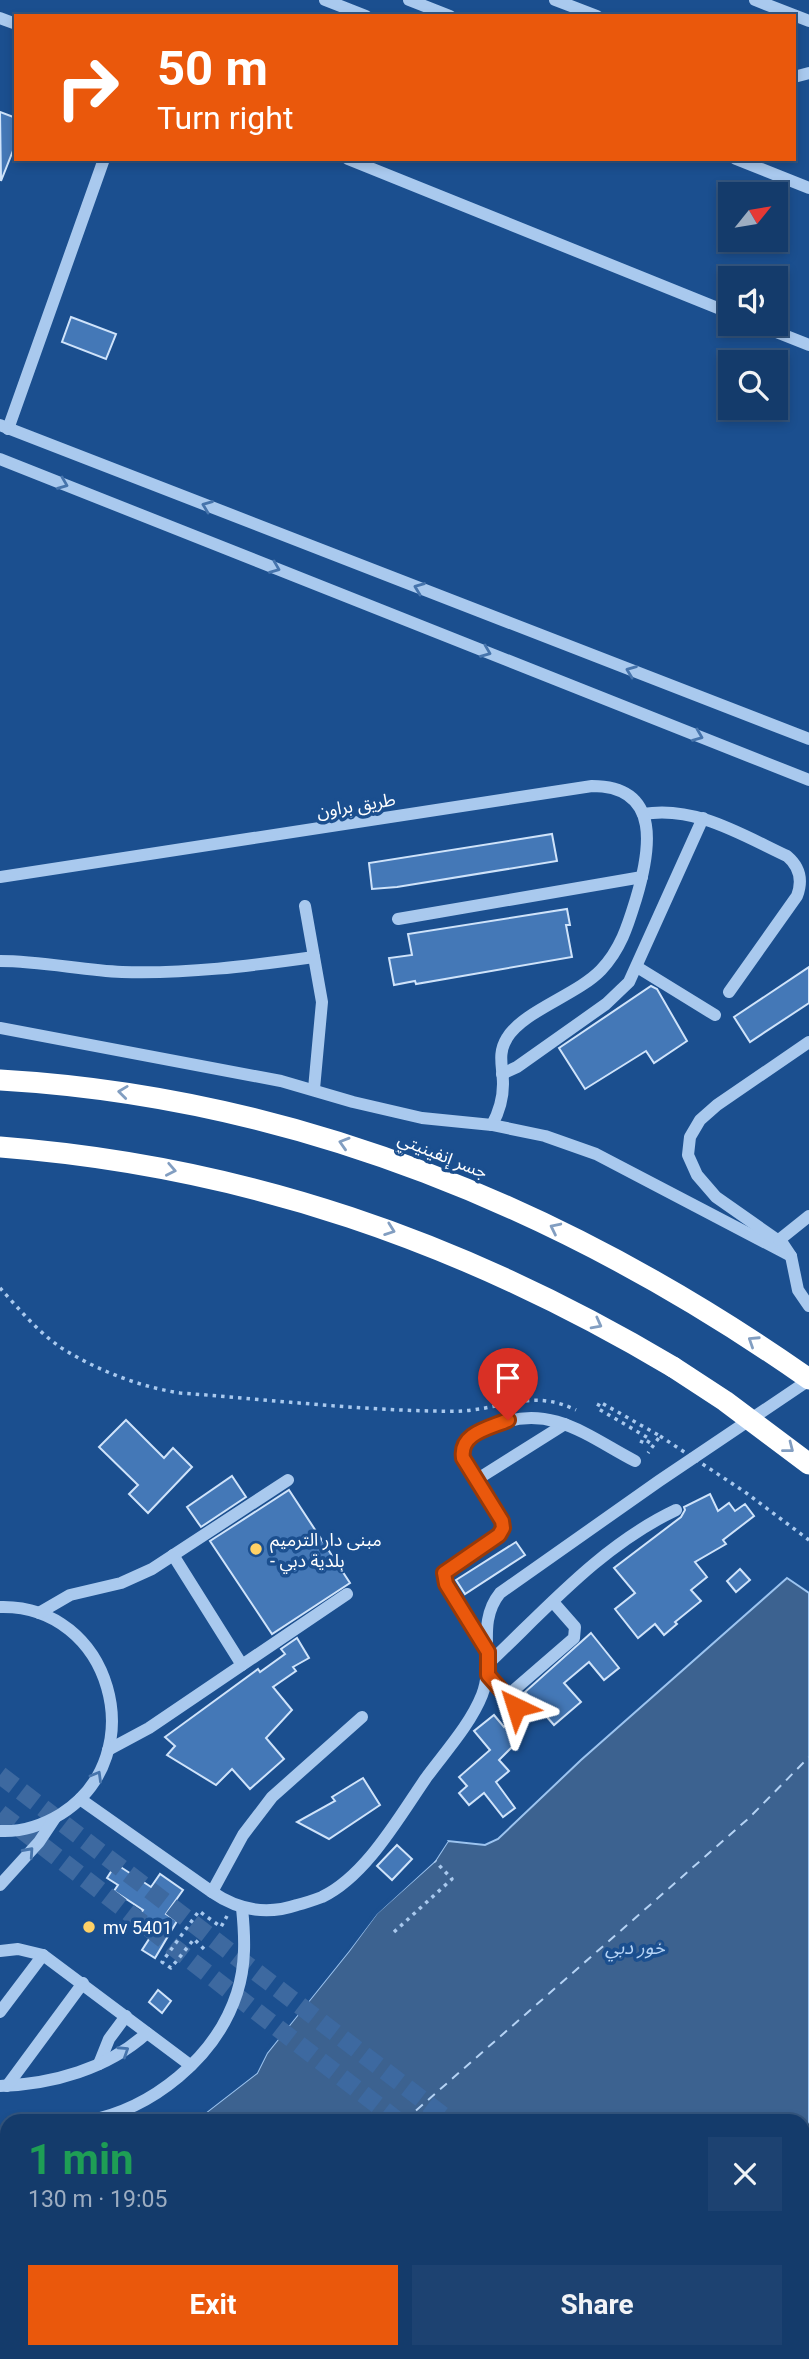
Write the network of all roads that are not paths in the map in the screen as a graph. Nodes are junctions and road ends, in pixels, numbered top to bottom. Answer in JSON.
{"nodes":[{"id":1,"x":325,"y":0,"type":"edge"},
{"id":2,"x":409,"y":0,"type":"edge"},
{"id":3,"x":555,"y":0,"type":"edge"},
{"id":4,"x":755,"y":0,"type":"edge"},
{"id":5,"x":361,"y":14,"type":"edge"},
{"id":6,"x":445,"y":14,"type":"edge"},
{"id":7,"x":592,"y":14,"type":"edge"},
{"id":8,"x":791,"y":14,"type":"edge"},
{"id":9,"x":103,"y":161,"type":"edge"},
{"id":10,"x":353,"y":161,"type":"edge"},
{"id":11,"x":741,"y":161,"type":"edge"},
{"id":12,"x":809,"y":188,"type":"edge"},
{"id":13,"x":718,"y":308,"type":"edge"},
{"id":14,"x":786,"y":336,"type":"edge"},
{"id":15,"x":809,"y":345,"type":"edge"},
{"id":16,"x":4,"y":427,"type":"edge"},
{"id":17,"x":0,"y":458,"type":"edge"},
{"id":18,"x":809,"y":740,"type":"edge"},
{"id":19,"x":809,"y":780,"type":"edge"},
{"id":20,"x":643,"y":814,"type":"junction"},
{"id":21,"x":703,"y":818,"type":"junction"},
{"id":22,"x":0,"y":877,"type":"edge"},
{"id":23,"x":642,"y":877,"type":"junction"},
{"id":24,"x":305,"y":906,"type":"dead end"},
{"id":25,"x":398,"y":919,"type":"dead end"},
{"id":26,"x":314,"y":957,"type":"junction"},
{"id":27,"x":0,"y":961,"type":"edge"},
{"id":28,"x":637,"y":968,"type":"junction"},
{"id":29,"x":729,"y":992,"type":"dead end"},
{"id":30,"x":715,"y":1015,"type":"dead end"},
{"id":31,"x":0,"y":1028,"type":"edge"},
{"id":32,"x":809,"y":1042,"type":"edge"},
{"id":33,"x":502,"y":1074,"type":"junction"},
{"id":34,"x":11,"y":1081,"type":"edge"},
{"id":35,"x":314,"y":1089,"type":"junction"},
{"id":36,"x":492,"y":1125,"type":"junction"},
{"id":37,"x":0,"y":1147,"type":"edge"},
{"id":38,"x":809,"y":1216,"type":"edge"},
{"id":39,"x":779,"y":1240,"type":"junction"},
{"id":40,"x":791,"y":1256,"type":"junction"},
{"id":41,"x":809,"y":1306,"type":"edge"},
{"id":42,"x":809,"y":1379,"type":"edge"},
{"id":43,"x":565,"y":1424,"type":"junction"},
{"id":44,"x":635,"y":1461,"type":"dead end"},
{"id":45,"x":809,"y":1464,"type":"edge"},
{"id":46,"x":288,"y":1480,"type":"dead end"},
{"id":47,"x":476,"y":1480,"type":"junction"},
{"id":48,"x":676,"y":1510,"type":"dead end"},
{"id":49,"x":173,"y":1556,"type":"junction"},
{"id":50,"x":347,"y":1594,"type":"dead end"},
{"id":51,"x":554,"y":1602,"type":"junction"},
{"id":52,"x":0,"y":1606,"type":"edge"},
{"id":53,"x":39,"y":1613,"type":"junction"},
{"id":54,"x":488,"y":1663,"type":"junction"},
{"id":55,"x":242,"y":1665,"type":"junction"},
{"id":56,"x":507,"y":1696,"type":"junction"},
{"id":57,"x":362,"y":1717,"type":"dead end"},
{"id":58,"x":526,"y":1717,"type":"dead end"},
{"id":59,"x":108,"y":1750,"type":"junction"},
{"id":60,"x":80,"y":1799,"type":"junction"},
{"id":61,"x":55,"y":1817,"type":"junction"},
{"id":62,"x":0,"y":1831,"type":"edge"},
{"id":63,"x":0,"y":1885,"type":"edge"},
{"id":64,"x":212,"y":1892,"type":"junction"},
{"id":65,"x":238,"y":1906,"type":"junction"},
{"id":66,"x":0,"y":1951,"type":"edge"},
{"id":67,"x":43,"y":1955,"type":"junction"},
{"id":68,"x":83,"y":1983,"type":"junction"},
{"id":69,"x":0,"y":2012,"type":"edge"},
{"id":70,"x":126,"y":2016,"type":"junction"},
{"id":71,"x":147,"y":2033,"type":"junction"},
{"id":72,"x":99,"y":2064,"type":"junction"},
{"id":73,"x":190,"y":2066,"type":"junction"},
{"id":74,"x":4,"y":2086,"type":"edge"},
{"id":75,"x":112,"y":2114,"type":"edge"}],
"edges":[{"from":1,"to":5,"type":"street"},
{"from":2,"to":6,"type":"street"},
{"from":3,"to":7,"type":"street"},
{"from":4,"to":8,"type":"street"},
{"from":9,"to":16,"type":"street"},
{"from":10,"to":13,"type":"street"},
{"from":11,"to":12,"type":"street"},
{"from":14,"to":15,"type":"street"},
{"from":18,"to":16,"type":"street","one_way":true},
{"from":17,"to":19,"type":"street","one_way":true},
{"from":20,"to":21,"type":"street"},
{"from":20,"to":22,"type":"street","name":"طريق براون"},
{"from":20,"to":23,"type":"street"},
{"from":21,"to":28,"type":"street"},
{"from":21,"to":29,"type":"street"},
{"from":23,"to":25,"type":"street"},
{"from":23,"to":33,"type":"street"},
{"from":24,"to":26,"type":"street"},
{"from":26,"to":27,"type":"street"},
{"from":26,"to":35,"type":"street"},
{"from":28,"to":30,"type":"street"},
{"from":28,"to":33,"type":"street"},
{"from":31,"to":35,"type":"street"},
{"from":32,"to":39,"type":"street"},
{"from":33,"to":36,"type":"street"},
{"from":42,"to":34,"type":"highway","name":"جسر إنفينيتي","one_way":true},
{"from":35,"to":36,"type":"street"},
{"from":36,"to":40,"type":"street"},
{"from":37,"to":45,"type":"highway","one_way":true,"bridge":true},
{"from":38,"to":39,"type":"street"},
{"from":39,"to":40,"type":"street"},
{"from":40,"to":41,"type":"street"},
{"from":42,"to":54,"type":"street"},
{"from":43,"to":44,"type":"street"},
{"from":43,"to":47,"type":"street"},
{"from":43,"to":47,"type":"street"},
{"from":46,"to":49,"type":"street"},
{"from":47,"to":54,"type":"street"},
{"from":48,"to":51,"type":"street"},
{"from":49,"to":53,"type":"street"},
{"from":49,"to":55,"type":"street"},
{"from":50,"to":55,"type":"street"},
{"from":51,"to":54,"type":"street"},
{"from":51,"to":56,"type":"street"},
{"from":52,"to":53,"type":"street"},
{"from":53,"to":59,"type":"street"},
{"from":54,"to":56,"type":"street"},
{"from":54,"to":65,"type":"street"},
{"from":55,"to":59,"type":"street"},
{"from":56,"to":58,"type":"street"},
{"from":57,"to":64,"type":"street"},
{"from":60,"to":59,"type":"street","one_way":true},
{"from":60,"to":61,"type":"street"},
{"from":60,"to":64,"type":"street"},
{"from":61,"to":62,"type":"street"},
{"from":63,"to":61,"type":"street","one_way":true},
{"from":64,"to":65,"type":"street"},
{"from":65,"to":73,"type":"street"},
{"from":66,"to":67,"type":"street"},
{"from":67,"to":68,"type":"street"},
{"from":67,"to":69,"type":"street"},
{"from":68,"to":70,"type":"street"},
{"from":68,"to":74,"type":"street"},
{"from":70,"to":71,"type":"street"},
{"from":70,"to":72,"type":"street"},
{"from":72,"to":71,"type":"street","one_way":true},
{"from":71,"to":73,"type":"street"},
{"from":72,"to":74,"type":"street"},
{"from":73,"to":75,"type":"street"}]}
